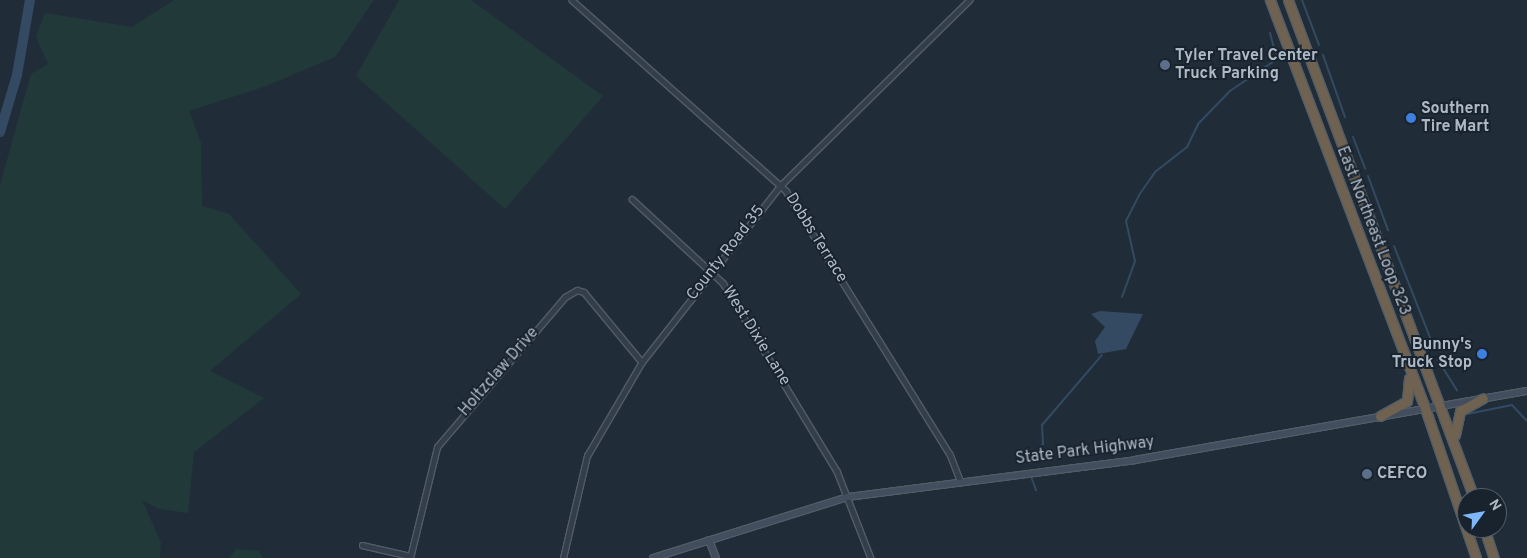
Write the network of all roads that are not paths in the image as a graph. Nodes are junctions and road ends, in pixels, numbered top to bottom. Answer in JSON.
{"nodes":[{"id":1,"x":572,"y":0,"type":"edge"},
{"id":2,"x":969,"y":0,"type":"edge"},
{"id":3,"x":1270,"y":0,"type":"edge"},
{"id":4,"x":1288,"y":0,"type":"edge"},
{"id":5,"x":1294,"y":15,"type":"junction"},
{"id":6,"x":1278,"y":21,"type":"junction"},
{"id":7,"x":1339,"y":134,"type":"junction"},
{"id":8,"x":1323,"y":140,"type":"junction"},
{"id":9,"x":781,"y":185,"type":"junction"},
{"id":10,"x":632,"y":200,"type":"dead end"},
{"id":11,"x":711,"y":271,"type":"junction"},
{"id":12,"x":1397,"y":287,"type":"junction"},
{"id":13,"x":1380,"y":292,"type":"junction"},
{"id":14,"x":1406,"y":358,"type":"junction"},
{"id":15,"x":642,"y":362,"type":"junction"},
{"id":16,"x":1527,"y":391,"type":"edge"},
{"id":17,"x":1483,"y":398,"type":"junction"},
{"id":18,"x":1442,"y":405,"type":"junction"},
{"id":19,"x":1424,"y":408,"type":"junction"},
{"id":20,"x":1380,"y":416,"type":"junction"},
{"id":21,"x":1456,"y":445,"type":"junction"},
{"id":22,"x":960,"y":480,"type":"junction"},
{"id":23,"x":1471,"y":488,"type":"edge"},
{"id":24,"x":848,"y":497,"type":"junction"},
{"id":25,"x":1457,"y":502,"type":"edge"},
{"id":26,"x":1469,"y":538,"type":"edge"},
{"id":27,"x":1488,"y":538,"type":"edge"},
{"id":28,"x":709,"y":540,"type":"junction"},
{"id":29,"x":362,"y":545,"type":"dead end"},
{"id":30,"x":410,"y":557,"type":"edge"},
{"id":31,"x":563,"y":558,"type":"edge"},
{"id":32,"x":653,"y":558,"type":"edge"},
{"id":33,"x":716,"y":558,"type":"edge"},
{"id":34,"x":872,"y":558,"type":"edge"},
{"id":35,"x":1476,"y":558,"type":"edge"},
{"id":36,"x":1494,"y":558,"type":"edge"}],
"edges":[{"from":1,"to":9,"type":"street","name":"Dobbs Terrace"},
{"from":2,"to":9,"type":"street","name":"County Road 35"},
{"from":3,"to":6,"type":"highway","name":"East Northeast Loop 323"},
{"from":4,"to":5,"type":"highway","name":"East Northeast Loop 323"},
{"from":5,"to":6,"type":"highway"},
{"from":5,"to":7,"type":"highway","name":"East Northeast Loop 323"},
{"from":6,"to":8,"type":"highway","name":"East Northeast Loop 323"},
{"from":7,"to":8,"type":"highway"},
{"from":7,"to":12,"type":"highway","name":"East Northeast Loop 323"},
{"from":8,"to":13,"type":"highway","name":"East Northeast Loop 323"},
{"from":9,"to":11,"type":"street","name":"County Road 35"},
{"from":9,"to":22,"type":"street","name":"Dobbs Terrace"},
{"from":10,"to":11,"type":"street","name":"West Dixie Lane"},
{"from":11,"to":15,"type":"street","name":"County Road 35"},
{"from":11,"to":24,"type":"street","name":"West Dixie Lane"},
{"from":12,"to":13,"type":"highway"},
{"from":12,"to":18,"type":"highway","name":"East Northeast Loop 323"},
{"from":13,"to":14,"type":"highway","name":"East Northeast Loop 323"},
{"from":14,"to":19,"type":"highway","name":"East Northeast Loop 323"},
{"from":14,"to":20,"type":"highway"},
{"from":15,"to":30,"type":"street","name":"Holtzclaw Drive"},
{"from":15,"to":31,"type":"street","name":"County Road 35"},
{"from":16,"to":17,"type":"main road","name":"State Park Highway"},
{"from":17,"to":18,"type":"main road","name":"State Park Highway"},
{"from":17,"to":21,"type":"highway"},
{"from":18,"to":19,"type":"main road","name":"State Park Highway"},
{"from":18,"to":21,"type":"highway","name":"East Northeast Loop 323"},
{"from":19,"to":20,"type":"main road","name":"State Park Highway"},
{"from":19,"to":25,"type":"highway","name":"East Northeast Loop 323"},
{"from":20,"to":22,"type":"main road","name":"State Park Highway"},
{"from":21,"to":23,"type":"highway","name":"East Northeast Loop 323"},
{"from":22,"to":24,"type":"main road","name":"State Park Highway"},
{"from":24,"to":28,"type":"main road","name":"State Park Highway"},
{"from":24,"to":34,"type":"street","name":"West Dixie Lane"},
{"from":26,"to":35,"type":"highway","name":"East Northeast Loop 323"},
{"from":27,"to":36,"type":"highway"},
{"from":28,"to":32,"type":"main road","name":"State Park Highway"},
{"from":28,"to":33,"type":"main road"},
{"from":29,"to":30,"type":"street"}]}
